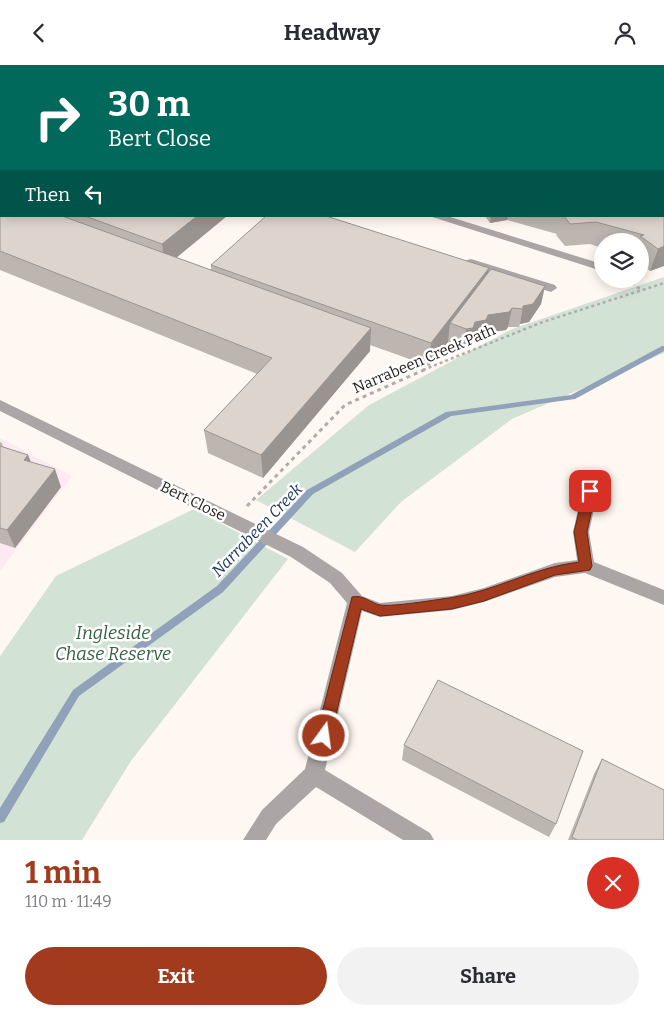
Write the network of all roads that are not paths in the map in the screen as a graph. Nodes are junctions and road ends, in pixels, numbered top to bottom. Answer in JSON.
{"nodes":[{"id":1,"x":437,"y":217,"type":"edge"},
{"id":2,"x":456,"y":258,"type":"edge"},
{"id":3,"x":594,"y":266,"type":"edge"},
{"id":4,"x":551,"y":288,"type":"dead end"},
{"id":5,"x":0,"y":405,"type":"edge"},
{"id":6,"x":590,"y":491,"type":"dead end"},
{"id":7,"x":586,"y":566,"type":"junction"},
{"id":8,"x":664,"y":598,"type":"edge"},
{"id":9,"x":356,"y":601,"type":"junction"},
{"id":10,"x":314,"y":775,"type":"junction"},
{"id":11,"x":254,"y":840,"type":"edge"},
{"id":12,"x":424,"y":840,"type":"edge"}],
"edges":[{"from":1,"to":3,"type":"street"},
{"from":2,"to":4,"type":"street"},
{"from":5,"to":9,"type":"street","name":"Bert Close"},
{"from":6,"to":7,"type":"street"},
{"from":7,"to":8,"type":"street","name":"Bert Close"},
{"from":7,"to":9,"type":"street","name":"Bert Close"},
{"from":9,"to":10,"type":"street"},
{"from":10,"to":11,"type":"street"},
{"from":10,"to":12,"type":"street"}]}
